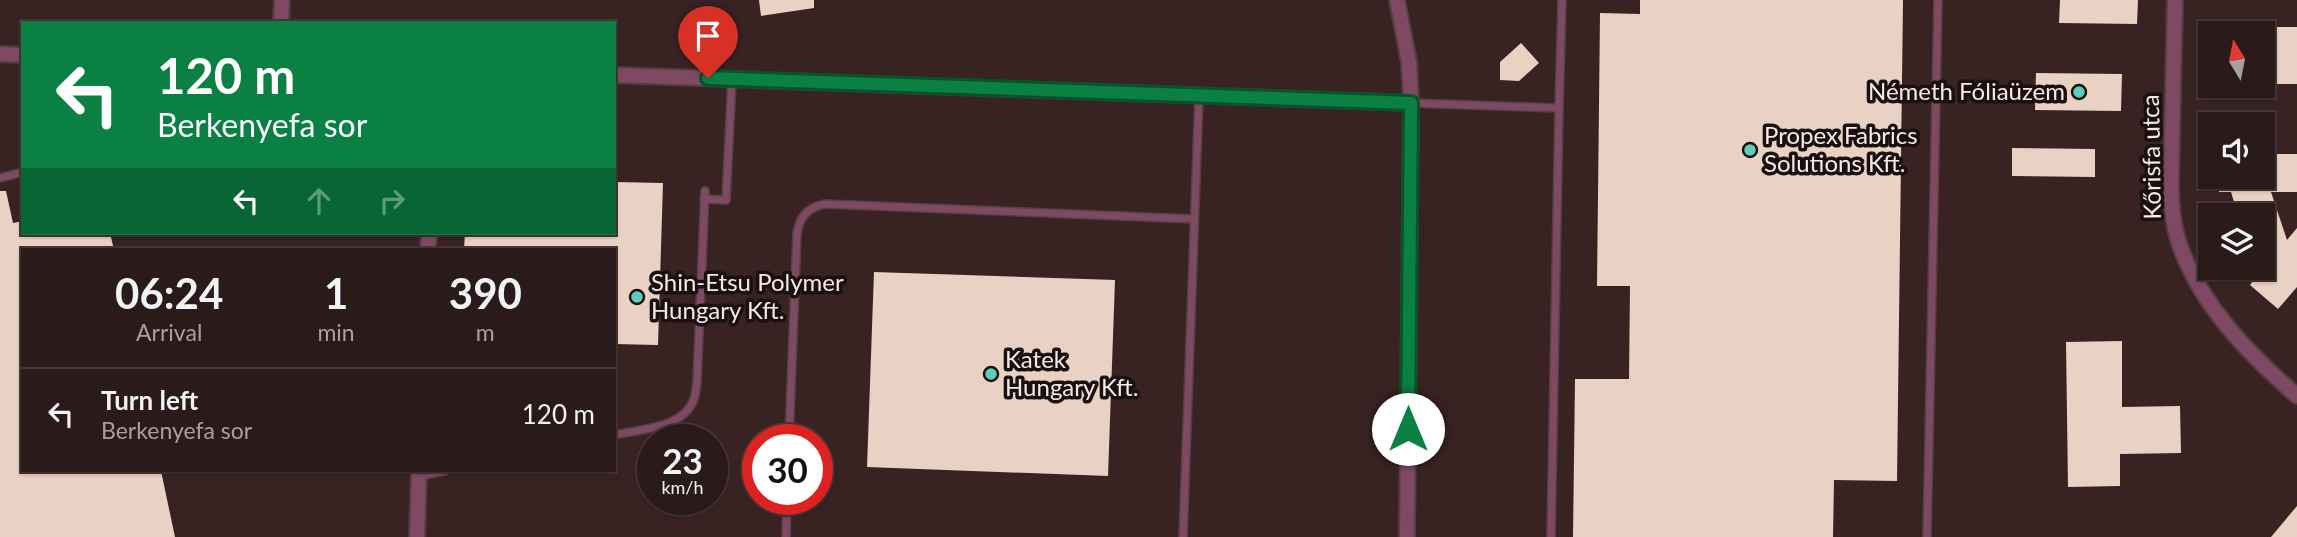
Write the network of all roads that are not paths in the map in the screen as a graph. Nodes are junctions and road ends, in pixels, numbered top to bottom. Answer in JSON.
{"nodes":[{"id":1,"x":282,"y":0,"type":"edge"},
{"id":2,"x":1397,"y":0,"type":"edge"},
{"id":3,"x":1562,"y":0,"type":"edge"},
{"id":4,"x":1938,"y":0,"type":"edge"},
{"id":5,"x":2175,"y":0,"type":"edge"},
{"id":6,"x":281,"y":21,"type":"edge"},
{"id":7,"x":0,"y":54,"type":"edge"},
{"id":8,"x":21,"y":55,"type":"edge"},
{"id":9,"x":616,"y":75,"type":"edge"},
{"id":10,"x":732,"y":79,"type":"junction"},
{"id":11,"x":1199,"y":96,"type":"junction"},
{"id":12,"x":1411,"y":103,"type":"junction"},
{"id":13,"x":1559,"y":108,"type":"junction"},
{"id":14,"x":21,"y":173,"type":"edge"},
{"id":15,"x":0,"y":178,"type":"edge"},
{"id":16,"x":1195,"y":219,"type":"junction"},
{"id":17,"x":2297,"y":396,"type":"edge"},
{"id":18,"x":790,"y":424,"type":"edge"},
{"id":19,"x":616,"y":435,"type":"edge"},
{"id":20,"x":419,"y":473,"type":"edge"},
{"id":21,"x":787,"y":515,"type":"edge"},
{"id":22,"x":417,"y":537,"type":"edge"},
{"id":23,"x":786,"y":537,"type":"edge"},
{"id":24,"x":1184,"y":537,"type":"edge"},
{"id":25,"x":1408,"y":537,"type":"edge"},
{"id":26,"x":1551,"y":537,"type":"edge"},
{"id":27,"x":1927,"y":537,"type":"edge"}],
"edges":[{"from":1,"to":6,"type":"street"},
{"from":2,"to":12,"type":"street"},
{"from":3,"to":13,"type":"lane"},
{"from":4,"to":27,"type":"lane"},
{"from":5,"to":17,"type":"street","name":"Kőrisfa utca"},
{"from":7,"to":8,"type":"street"},
{"from":9,"to":10,"type":"street"},
{"from":10,"to":11,"type":"street"},
{"from":10,"to":19,"type":"lane"},
{"from":11,"to":12,"type":"street"},
{"from":11,"to":16,"type":"lane"},
{"from":12,"to":13,"type":"lane"},
{"from":12,"to":25,"type":"street"},
{"from":13,"to":26,"type":"lane"},
{"from":14,"to":15,"type":"lane"},
{"from":16,"to":18,"type":"lane"},
{"from":16,"to":24,"type":"lane"},
{"from":20,"to":22,"type":"street"},
{"from":21,"to":23,"type":"lane"}]}
